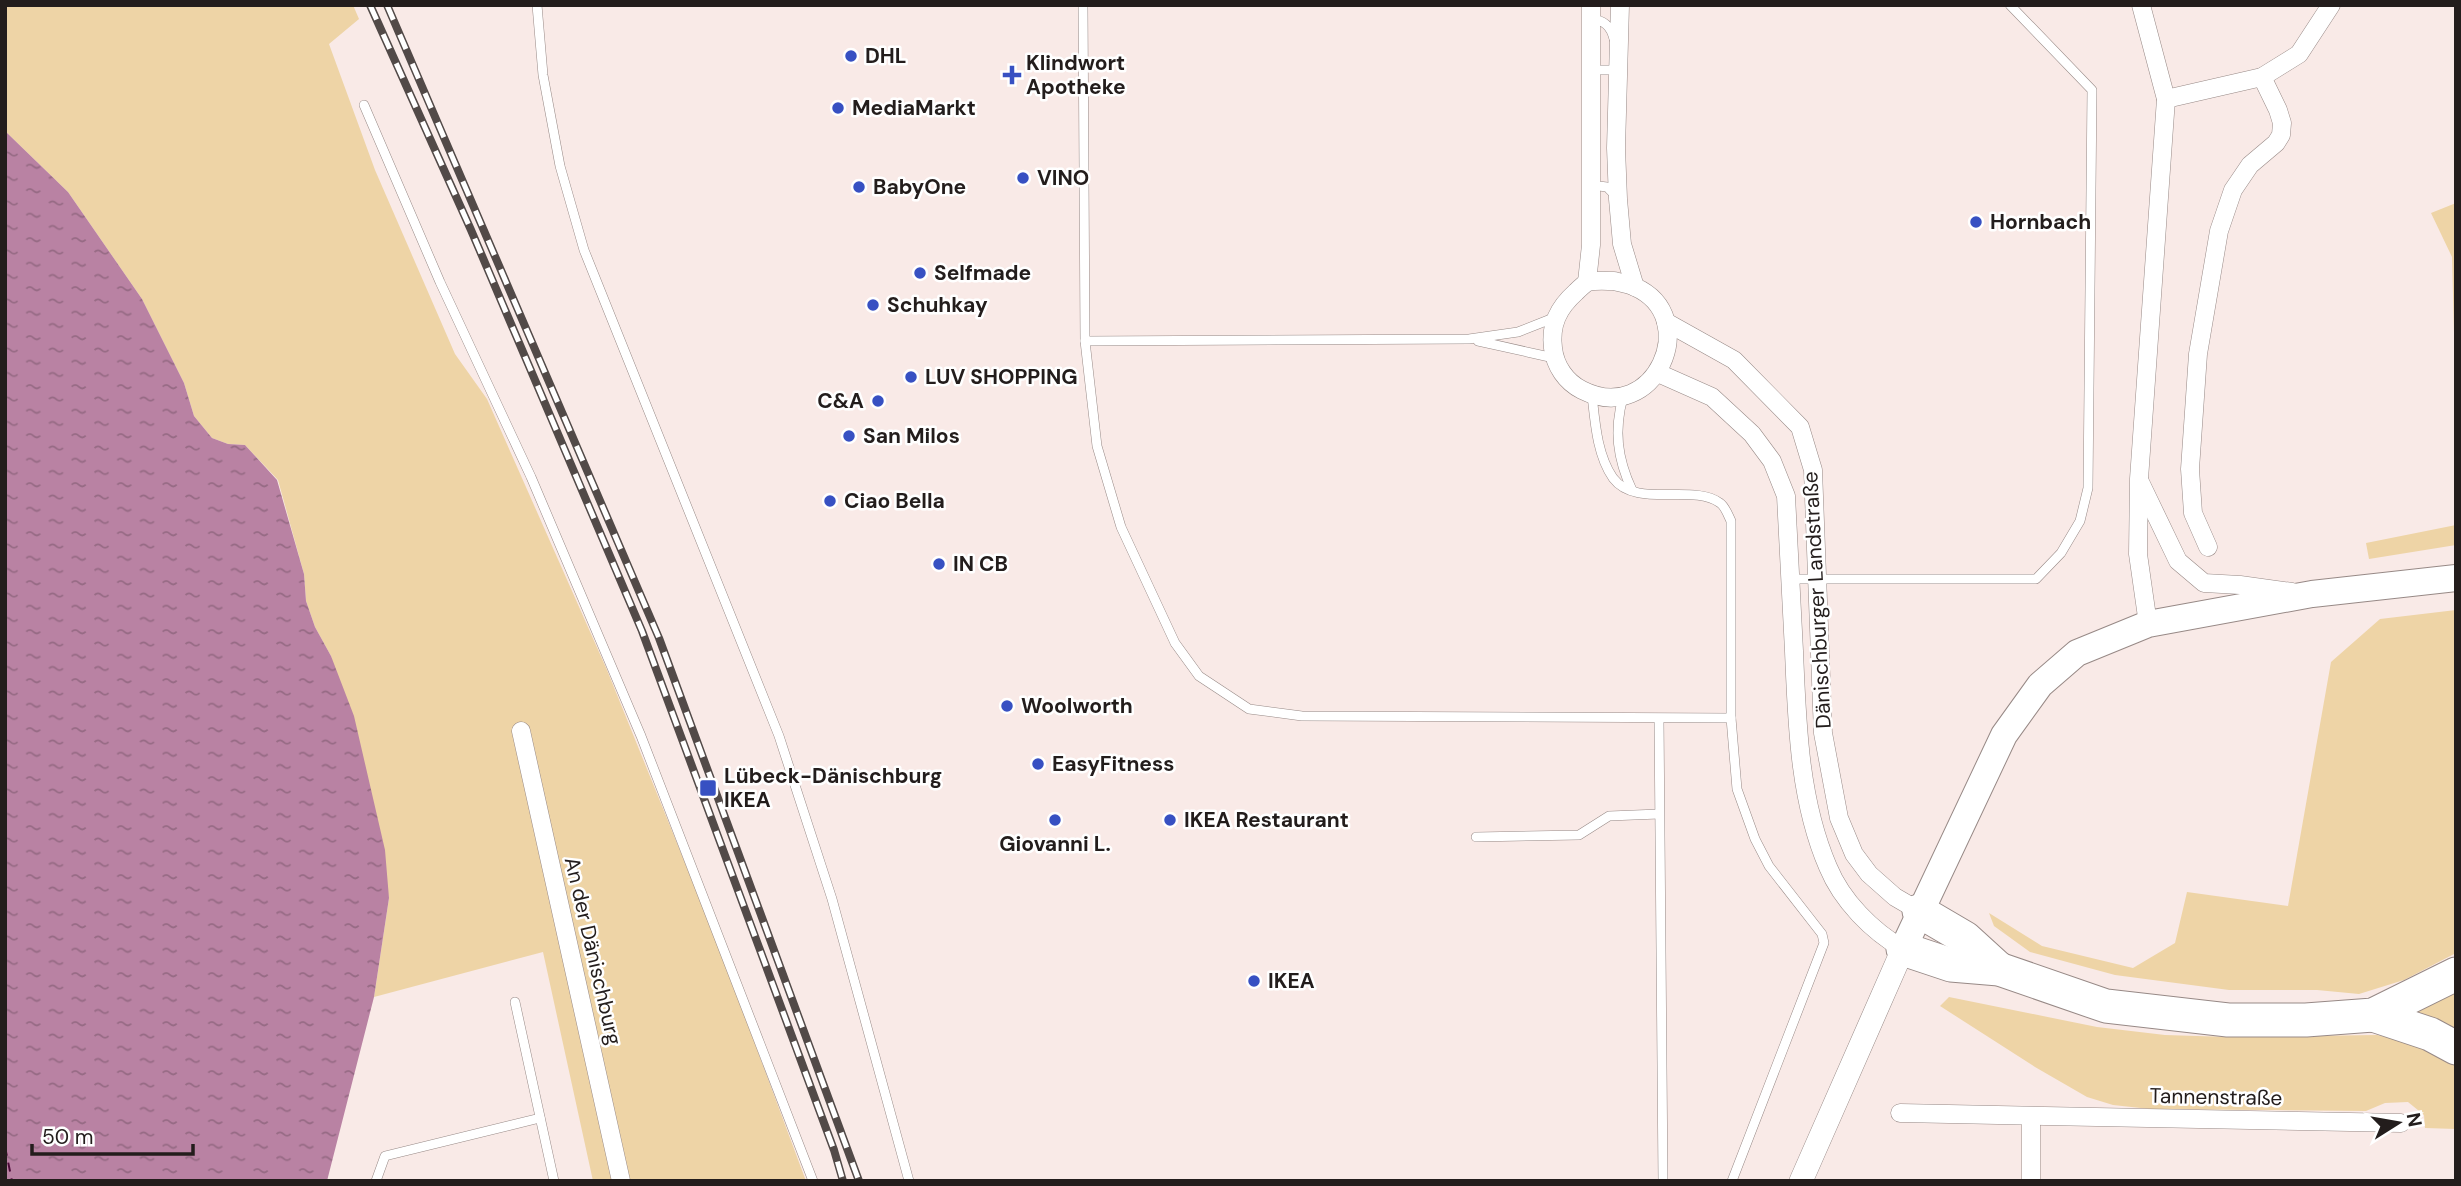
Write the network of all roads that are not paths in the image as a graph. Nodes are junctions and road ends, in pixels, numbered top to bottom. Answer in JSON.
{"nodes":[{"id":1,"x":537,"y":5,"type":"edge"},
{"id":2,"x":1083,"y":5,"type":"edge"},
{"id":3,"x":1620,"y":5,"type":"edge"},
{"id":4,"x":2010,"y":5,"type":"edge"},
{"id":5,"x":2141,"y":5,"type":"edge"},
{"id":6,"x":2331,"y":5,"type":"edge"},
{"id":7,"x":1591,"y":12,"type":"edge"},
{"id":8,"x":1619,"y":62,"type":"junction"},
{"id":9,"x":1590,"y":70,"type":"junction"},
{"id":10,"x":2262,"y":77,"type":"junction"},
{"id":11,"x":2166,"y":99,"type":"junction"},
{"id":12,"x":365,"y":105,"type":"dead end"},
{"id":13,"x":1590,"y":185,"type":"junction"},
{"id":14,"x":1618,"y":199,"type":"junction"},
{"id":15,"x":1587,"y":282,"type":"junction"},
{"id":16,"x":1635,"y":287,"type":"junction"},
{"id":17,"x":1556,"y":317,"type":"junction"},
{"id":18,"x":1666,"y":322,"type":"junction"},
{"id":19,"x":1469,"y":339,"type":"junction"},
{"id":20,"x":1085,"y":341,"type":"junction"},
{"id":21,"x":1554,"y":358,"type":"junction"},
{"id":22,"x":1658,"y":373,"type":"junction"},
{"id":23,"x":1592,"y":395,"type":"junction"},
{"id":24,"x":1623,"y":397,"type":"junction"},
{"id":25,"x":2139,"y":479,"type":"junction"},
{"id":26,"x":1632,"y":491,"type":"junction"},
{"id":27,"x":2208,"y":547,"type":"dead end"},
{"id":28,"x":2456,"y":578,"type":"edge"},
{"id":29,"x":1791,"y":579,"type":"junction"},
{"id":30,"x":1818,"y":579,"type":"junction"},
{"id":31,"x":2312,"y":594,"type":"junction"},
{"id":32,"x":2148,"y":624,"type":"junction"},
{"id":33,"x":1731,"y":718,"type":"junction"},
{"id":34,"x":1659,"y":719,"type":"junction"},
{"id":35,"x":521,"y":731,"type":"dead end"},
{"id":36,"x":1659,"y":814,"type":"junction"},
{"id":37,"x":1476,"y":837,"type":"dead end"},
{"id":38,"x":1919,"y":911,"type":"junction"},
{"id":39,"x":1903,"y":948,"type":"junction"},
{"id":40,"x":1999,"y":969,"type":"junction"},
{"id":41,"x":2456,"y":974,"type":"edge"},
{"id":42,"x":515,"y":1002,"type":"dead end"},
{"id":43,"x":2373,"y":1015,"type":"junction"},
{"id":44,"x":2456,"y":1048,"type":"edge"},
{"id":45,"x":1899,"y":1113,"type":"dead end"},
{"id":46,"x":2031,"y":1117,"type":"junction"},
{"id":47,"x":540,"y":1118,"type":"junction"},
{"id":48,"x":2401,"y":1123,"type":"dead end"},
{"id":49,"x":376,"y":1181,"type":"edge"},
{"id":50,"x":554,"y":1181,"type":"edge"},
{"id":51,"x":621,"y":1181,"type":"edge"},
{"id":52,"x":813,"y":1181,"type":"edge"},
{"id":53,"x":909,"y":1181,"type":"edge"},
{"id":54,"x":1663,"y":1181,"type":"edge"},
{"id":55,"x":1732,"y":1181,"type":"edge"},
{"id":56,"x":1801,"y":1181,"type":"edge"},
{"id":57,"x":2031,"y":1181,"type":"edge"}],
"edges":[{"from":1,"to":53,"type":"lane"},
{"from":2,"to":20,"type":"lane"},
{"from":3,"to":8,"type":"street"},
{"from":4,"to":30,"type":"lane"},
{"from":5,"to":11,"type":"street"},
{"from":6,"to":10,"type":"street"},
{"from":7,"to":8,"type":"lane"},
{"from":7,"to":9,"type":"street"},
{"from":8,"to":9,"type":"lane"},
{"from":8,"to":14,"type":"street"},
{"from":9,"to":13,"type":"street"},
{"from":10,"to":11,"type":"street"},
{"from":10,"to":27,"type":"street"},
{"from":11,"to":25,"type":"street"},
{"from":12,"to":52,"type":"lane"},
{"from":13,"to":14,"type":"lane"},
{"from":13,"to":15,"type":"street"},
{"from":14,"to":16,"type":"street"},
{"from":15,"to":16,"type":"street"},
{"from":15,"to":17,"type":"street"},
{"from":16,"to":18,"type":"street"},
{"from":17,"to":19,"type":"lane"},
{"from":17,"to":21,"type":"street"},
{"from":18,"to":22,"type":"street"},
{"from":18,"to":30,"type":"street","name":"Dänischburger Landstraße"},
{"from":19,"to":20,"type":"lane"},
{"from":19,"to":21,"type":"lane"},
{"from":20,"to":34,"type":"lane"},
{"from":21,"to":23,"type":"street"},
{"from":22,"to":24,"type":"street"},
{"from":22,"to":29,"type":"street","name":"Dänischburger Landstraße"},
{"from":23,"to":24,"type":"street"},
{"from":23,"to":26,"type":"lane"},
{"from":24,"to":26,"type":"lane"},
{"from":25,"to":31,"type":"street"},
{"from":25,"to":32,"type":"street"},
{"from":26,"to":33,"type":"lane"},
{"from":28,"to":31,"type":"main road"},
{"from":29,"to":30,"type":"lane"},
{"from":29,"to":39,"type":"street","name":"Dänischburger Landstraße"},
{"from":30,"to":38,"type":"street","name":"Dänischburger Landstraße"},
{"from":31,"to":32,"type":"main road"},
{"from":32,"to":38,"type":"main road"},
{"from":33,"to":34,"type":"lane"},
{"from":33,"to":55,"type":"lane"},
{"from":34,"to":36,"type":"lane"},
{"from":35,"to":51,"type":"street","name":"An der Dänischburg"},
{"from":36,"to":37,"type":"lane"},
{"from":36,"to":54,"type":"lane"},
{"from":38,"to":39,"type":"main road"},
{"from":38,"to":40,"type":"highway"},
{"from":39,"to":40,"type":"highway"},
{"from":39,"to":56,"type":"street"},
{"from":40,"to":43,"type":"highway"},
{"from":41,"to":43,"type":"highway"},
{"from":42,"to":47,"type":"lane"},
{"from":43,"to":44,"type":"highway"},
{"from":45,"to":46,"type":"street","name":"Tannenstraße"},
{"from":46,"to":48,"type":"street","name":"Tannenstraße"},
{"from":46,"to":57,"type":"street"},
{"from":47,"to":49,"type":"lane"},
{"from":47,"to":50,"type":"lane"}]}
